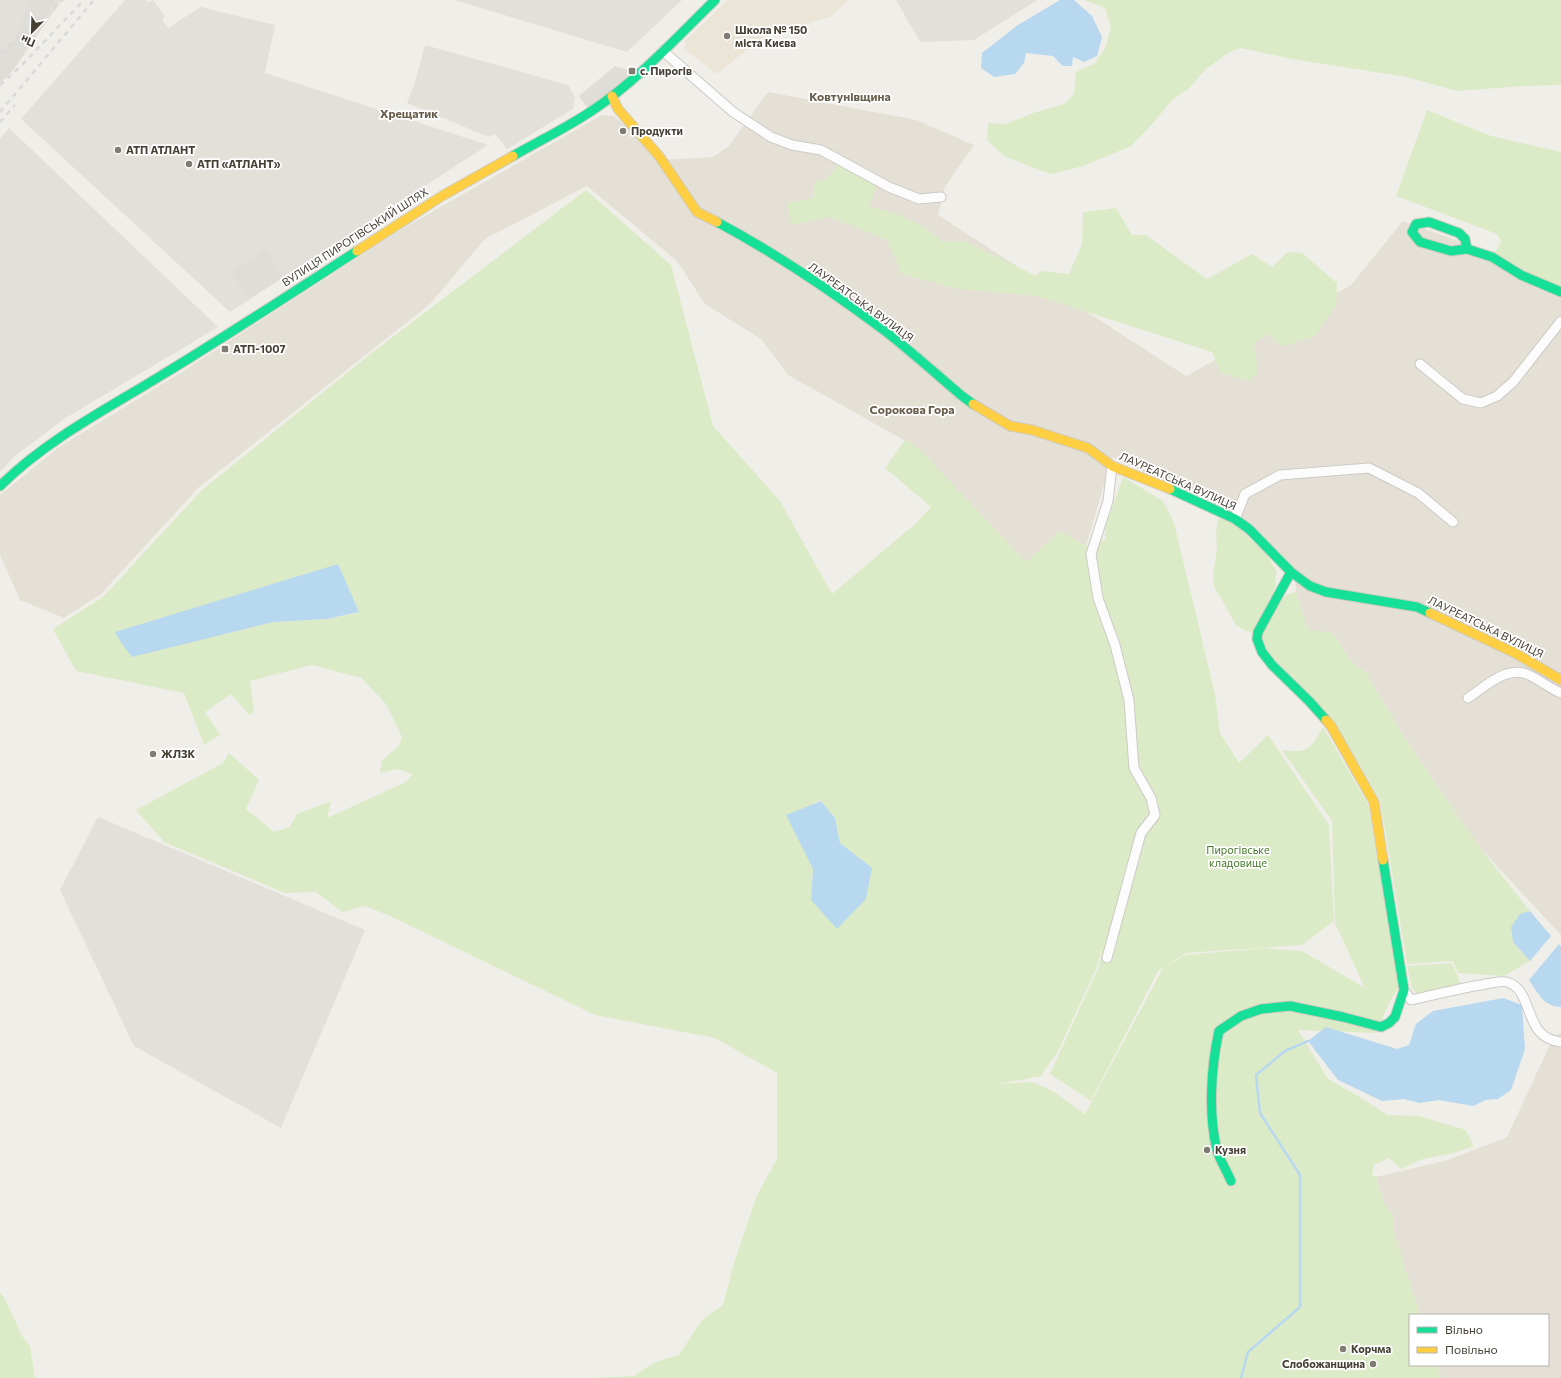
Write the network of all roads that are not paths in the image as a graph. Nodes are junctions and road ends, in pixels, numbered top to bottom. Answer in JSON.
{"nodes":[{"id":1,"x":715,"y":0,"type":"edge"},
{"id":2,"x":663,"y":51,"type":"junction"},
{"id":3,"x":612,"y":96,"type":"junction"},
{"id":4,"x":941,"y":197,"type":"dead end"},
{"id":5,"x":1467,"y":249,"type":"junction"},
{"id":6,"x":1561,"y":292,"type":"edge"},
{"id":7,"x":1561,"y":321,"type":"edge"},
{"id":8,"x":1420,"y":364,"type":"dead end"},
{"id":9,"x":1112,"y":466,"type":"junction"},
{"id":10,"x":0,"y":486,"type":"edge"},
{"id":11,"x":1235,"y":519,"type":"junction"},
{"id":12,"x":1453,"y":522,"type":"dead end"},
{"id":13,"x":1291,"y":572,"type":"junction"},
{"id":14,"x":1561,"y":680,"type":"edge"},
{"id":15,"x":1561,"y":693,"type":"edge"},
{"id":16,"x":1468,"y":698,"type":"dead end"},
{"id":17,"x":1107,"y":958,"type":"dead end"},
{"id":18,"x":1404,"y":990,"type":"junction"},
{"id":19,"x":1410,"y":1000,"type":"junction"},
{"id":20,"x":1399,"y":1007,"type":"junction"},
{"id":21,"x":1561,"y":1042,"type":"edge"},
{"id":22,"x":1231,"y":1181,"type":"dead end"}],
"edges":[{"from":1,"to":2,"type":"street","name":"ВУЛИЦЯ ПИРОГІВСЬКИЙ ШЛЯХ"},
{"from":2,"to":3,"type":"street","name":"ВУЛИЦЯ ПИРОГІВСЬКИЙ ШЛЯХ"},
{"from":2,"to":4,"type":"street"},
{"from":3,"to":9,"type":"street","name":"ЛАУРЕАТСЬКА ВУЛИЦЯ"},
{"from":3,"to":10,"type":"street","name":"ВУЛИЦЯ ПИРОГІВСЬКИЙ ШЛЯХ"},
{"from":5,"to":5,"type":"street"},
{"from":5,"to":6,"type":"street"},
{"from":7,"to":8,"type":"street"},
{"from":9,"to":11,"type":"street","name":"ЛАУРЕАТСЬКА ВУЛИЦЯ"},
{"from":9,"to":17,"type":"street"},
{"from":11,"to":12,"type":"street"},
{"from":11,"to":13,"type":"street","name":"ЛАУРЕАТСЬКА ВУЛИЦЯ"},
{"from":13,"to":14,"type":"street","name":"ЛАУРЕАТСЬКА ВУЛИЦЯ"},
{"from":13,"to":18,"type":"street"},
{"from":15,"to":16,"type":"street"},
{"from":18,"to":19,"type":"street"},
{"from":18,"to":20,"type":"street"},
{"from":19,"to":20,"type":"street"},
{"from":19,"to":21,"type":"street"},
{"from":20,"to":22,"type":"street"}]}
